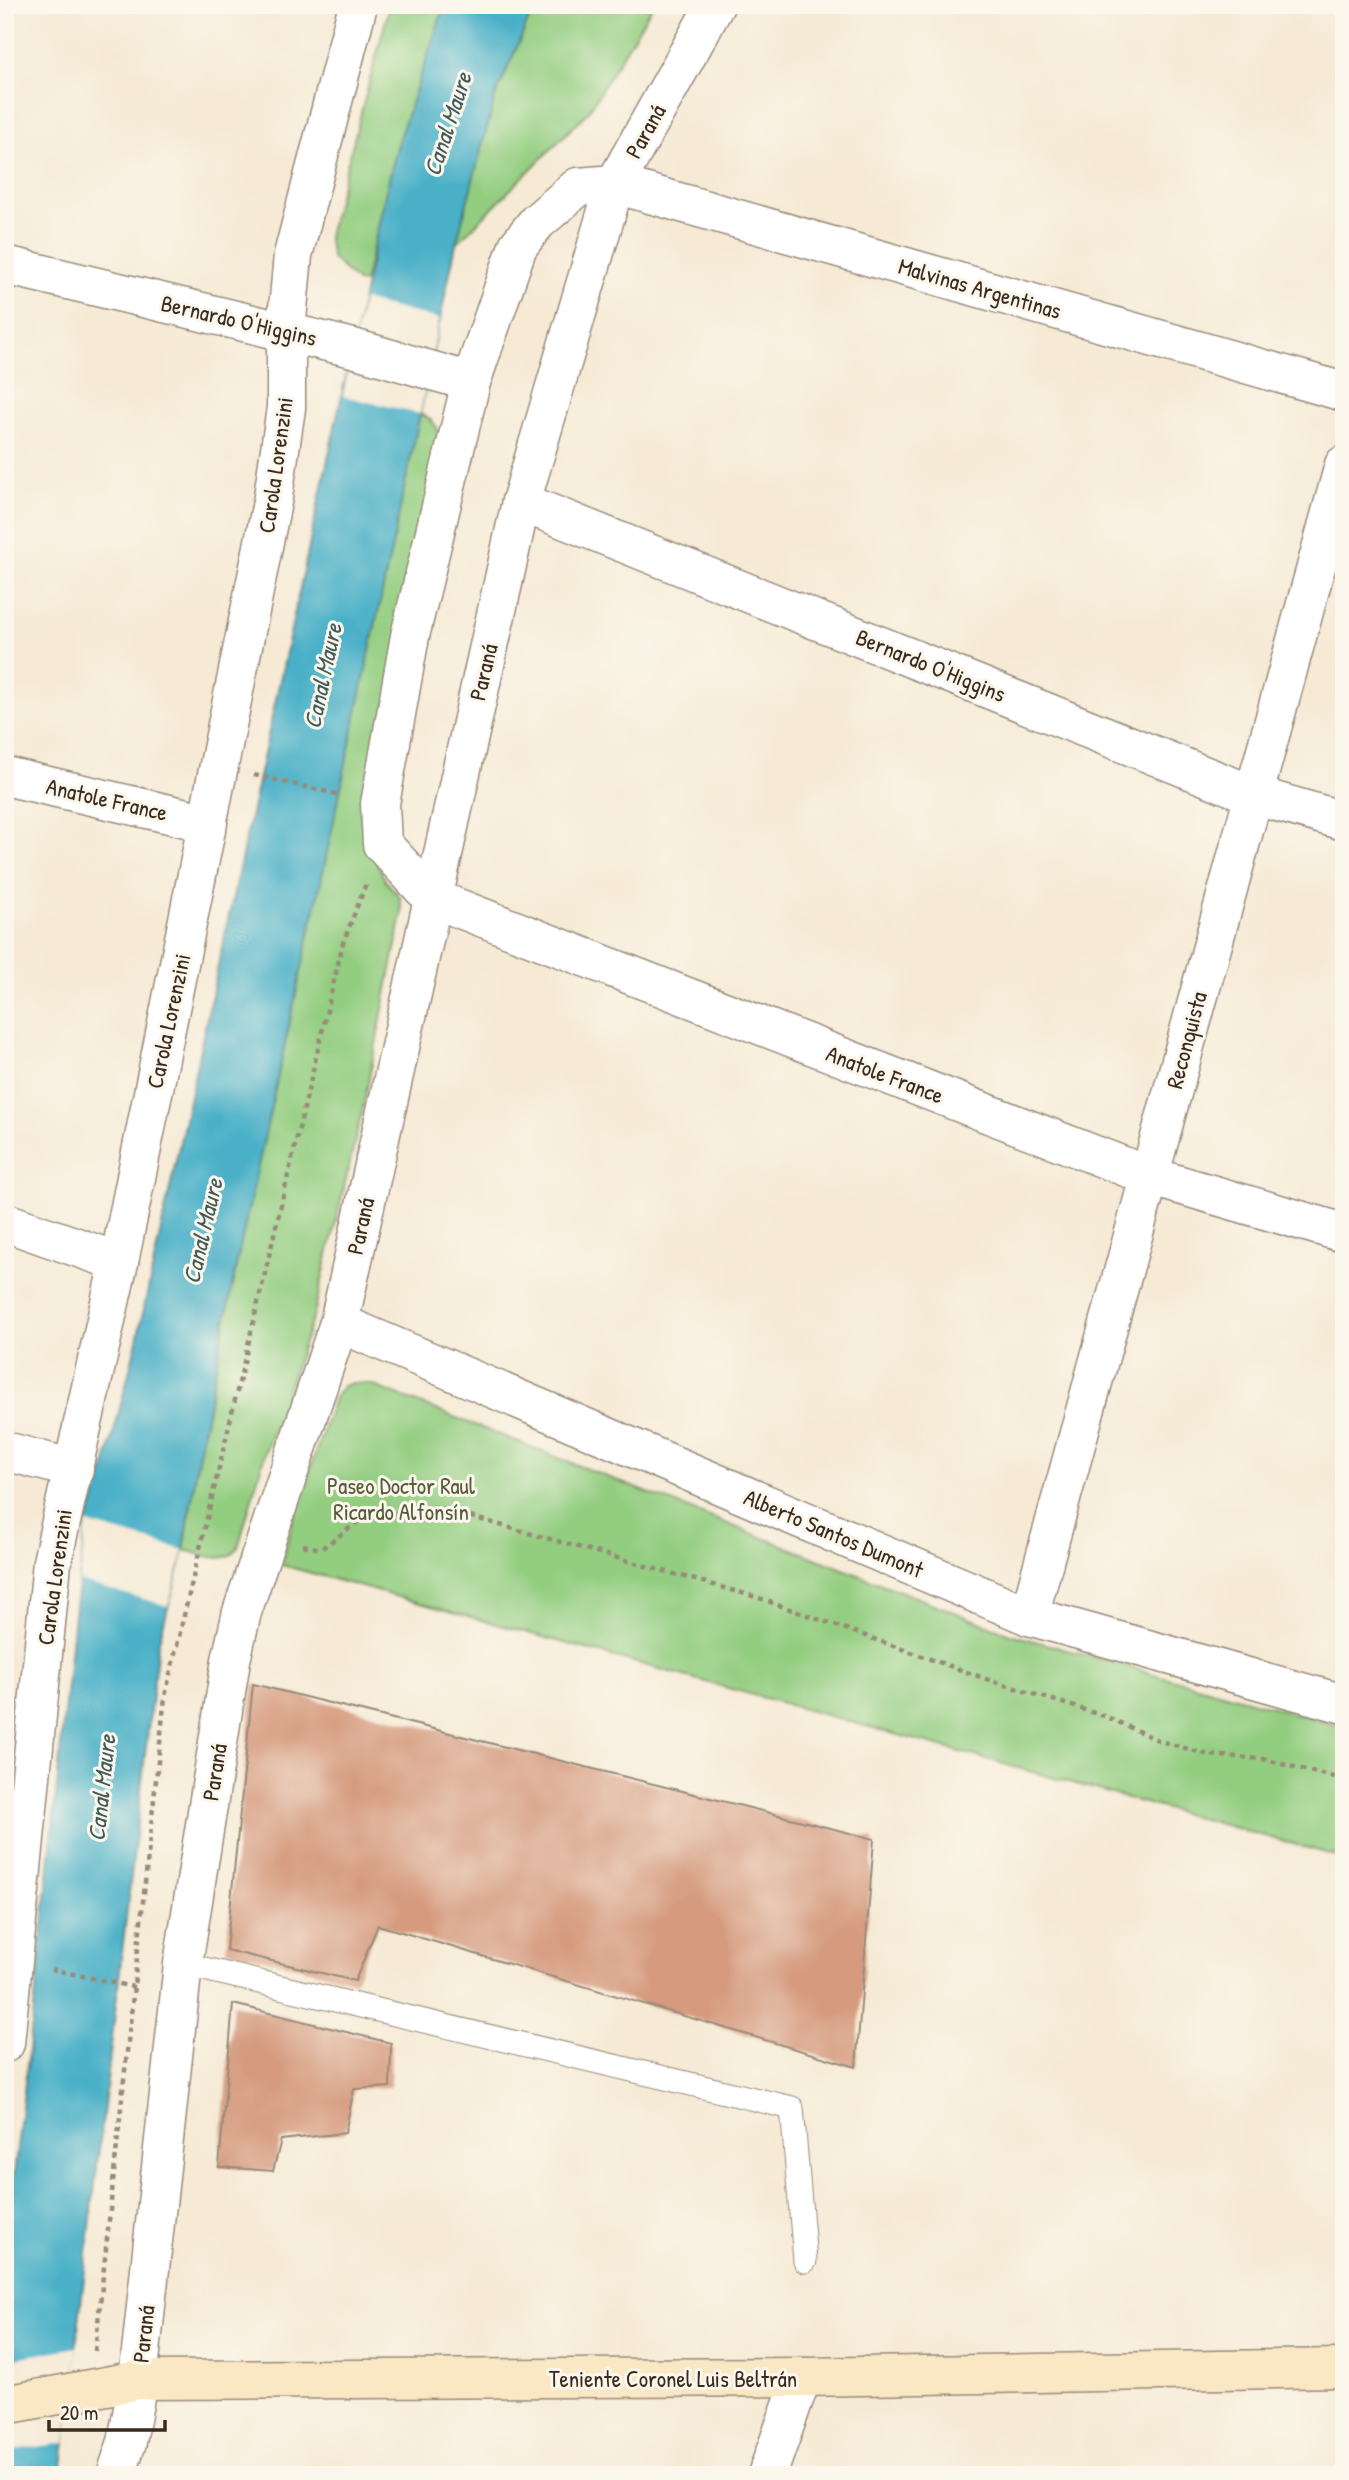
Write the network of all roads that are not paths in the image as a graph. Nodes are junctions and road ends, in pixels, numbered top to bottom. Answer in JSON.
{"nodes":[{"id":1,"x":358,"y":5,"type":"edge"},
{"id":2,"x":715,"y":5,"type":"edge"},
{"id":3,"x":615,"y":184,"type":"junction"},
{"id":4,"x":5,"y":265,"type":"edge"},
{"id":5,"x":286,"y":331,"type":"junction"},
{"id":6,"x":471,"y":382,"type":"junction"},
{"id":7,"x":1344,"y":392,"type":"edge"},
{"id":8,"x":1344,"y":465,"type":"edge"},
{"id":9,"x":521,"y":502,"type":"junction"},
{"id":10,"x":5,"y":776,"type":"edge"},
{"id":11,"x":1253,"y":795,"type":"junction"},
{"id":12,"x":1344,"y":821,"type":"edge"},
{"id":13,"x":208,"y":823,"type":"junction"},
{"id":14,"x":432,"y":898,"type":"junction"},
{"id":15,"x":1149,"y":1176,"type":"junction"},
{"id":16,"x":5,"y":1222,"type":"edge"},
{"id":17,"x":1344,"y":1233,"type":"edge"},
{"id":18,"x":119,"y":1262,"type":"junction"},
{"id":19,"x":339,"y":1323,"type":"junction"},
{"id":20,"x":5,"y":1451,"type":"edge"},
{"id":21,"x":74,"y":1469,"type":"junction"},
{"id":22,"x":1029,"y":1616,"type":"junction"},
{"id":23,"x":1344,"y":1704,"type":"edge"},
{"id":24,"x":11,"y":1933,"type":"edge"},
{"id":25,"x":183,"y":1964,"type":"junction"},
{"id":26,"x":5,"y":2043,"type":"edge"},
{"id":27,"x":805,"y":2261,"type":"dead end"},
{"id":28,"x":1344,"y":2368,"type":"edge"},
{"id":29,"x":802,"y":2377,"type":"junction"},
{"id":30,"x":138,"y":2380,"type":"junction"},
{"id":31,"x":5,"y":2405,"type":"edge"},
{"id":32,"x":116,"y":2475,"type":"edge"},
{"id":33,"x":767,"y":2475,"type":"edge"}],
"edges":[{"from":1,"to":5,"type":"street","name":"Carola Lorenzini"},
{"from":2,"to":3,"type":"street","name":"Paraná"},
{"from":3,"to":6,"type":"street"},
{"from":3,"to":7,"type":"street","name":"Malvinas Argentinas"},
{"from":3,"to":9,"type":"street","name":"Paraná"},
{"from":4,"to":5,"type":"street","name":"Bernardo O'Higgins"},
{"from":5,"to":6,"type":"street","name":"Bernardo O'Higgins"},
{"from":5,"to":13,"type":"street","name":"Carola Lorenzini"},
{"from":6,"to":14,"type":"street"},
{"from":8,"to":11,"type":"street","name":"Reconquista"},
{"from":9,"to":11,"type":"street","name":"Bernardo O'Higgins"},
{"from":9,"to":14,"type":"street","name":"Paraná"},
{"from":10,"to":13,"type":"street","name":"Anatole France"},
{"from":11,"to":12,"type":"street","name":"Bernardo O'Higgins"},
{"from":11,"to":15,"type":"street","name":"Reconquista"},
{"from":13,"to":18,"type":"street","name":"Carola Lorenzini"},
{"from":14,"to":15,"type":"street","name":"Anatole France"},
{"from":14,"to":19,"type":"street","name":"Paraná"},
{"from":15,"to":17,"type":"street","name":"Anatole France"},
{"from":15,"to":22,"type":"street","name":"Reconquista"},
{"from":16,"to":18,"type":"street"},
{"from":18,"to":21,"type":"street","name":"Carola Lorenzini"},
{"from":19,"to":22,"type":"street","name":"Alberto Santos Dumont"},
{"from":19,"to":25,"type":"street","name":"Paraná"},
{"from":20,"to":21,"type":"street"},
{"from":21,"to":24,"type":"street","name":"Carola Lorenzini"},
{"from":22,"to":23,"type":"street","name":"Alberto Santos Dumont"},
{"from":24,"to":26,"type":"street","name":"Carola Lorenzini"},
{"from":25,"to":27,"type":"lane"},
{"from":25,"to":30,"type":"street","name":"Paraná"},
{"from":28,"to":29,"type":"main road","name":"Teniente Coronel Luis Beltrán"},
{"from":29,"to":30,"type":"main road","name":"Teniente Coronel Luis Beltrán"},
{"from":29,"to":33,"type":"street"},
{"from":30,"to":31,"type":"main road","name":"Teniente Coronel Luis Beltrán"},
{"from":30,"to":32,"type":"street","name":"Paraná"}]}
